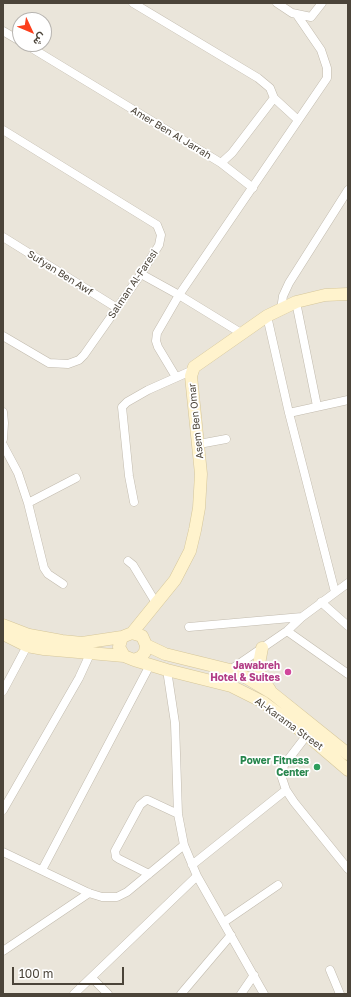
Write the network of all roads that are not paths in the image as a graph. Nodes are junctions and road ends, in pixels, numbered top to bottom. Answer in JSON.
{"nodes":[{"id":1,"x":133,"y":3,"type":"edge"},
{"id":2,"x":277,"y":3,"type":"edge"},
{"id":3,"x":322,"y":3,"type":"edge"},
{"id":4,"x":297,"y":15,"type":"junction"},
{"id":5,"x":3,"y":31,"type":"edge"},
{"id":6,"x":12,"y":36,"type":"edge"},
{"id":7,"x":38,"y":52,"type":"edge"},
{"id":8,"x":274,"y":98,"type":"junction"},
{"id":9,"x":298,"y":120,"type":"junction"},
{"id":10,"x":3,"y":130,"type":"edge"},
{"id":11,"x":221,"y":163,"type":"junction"},
{"id":12,"x":253,"y":188,"type":"junction"},
{"id":13,"x":348,"y":190,"type":"edge"},
{"id":14,"x":3,"y":237,"type":"edge"},
{"id":15,"x":141,"y":274,"type":"junction"},
{"id":16,"x":348,"y":294,"type":"edge"},
{"id":17,"x":179,"y":295,"type":"junction"},
{"id":18,"x":296,"y":302,"type":"junction"},
{"id":19,"x":117,"y":308,"type":"junction"},
{"id":20,"x":281,"y":309,"type":"junction"},
{"id":21,"x":267,"y":316,"type":"junction"},
{"id":22,"x":241,"y":333,"type":"junction"},
{"id":23,"x":3,"y":336,"type":"edge"},
{"id":24,"x":193,"y":370,"type":"junction"},
{"id":25,"x":176,"y":377,"type":"junction"},
{"id":26,"x":348,"y":400,"type":"edge"},
{"id":27,"x":317,"y":406,"type":"junction"},
{"id":28,"x":3,"y":412,"type":"edge"},
{"id":29,"x":289,"y":413,"type":"junction"},
{"id":30,"x":3,"y":439,"type":"edge"},
{"id":31,"x":226,"y":439,"type":"dead end"},
{"id":32,"x":199,"y":444,"type":"junction"},
{"id":33,"x":3,"y":445,"type":"edge"},
{"id":34,"x":76,"y":478,"type":"dead end"},
{"id":35,"x":134,"y":502,"type":"dead end"},
{"id":36,"x":28,"y":503,"type":"junction"},
{"id":37,"x":128,"y":561,"type":"dead end"},
{"id":38,"x":348,"y":583,"type":"edge"},
{"id":39,"x":63,"y":584,"type":"dead end"},
{"id":40,"x":336,"y":592,"type":"junction"},
{"id":41,"x":321,"y":602,"type":"junction"},
{"id":42,"x":152,"y":608,"type":"junction"},
{"id":43,"x":302,"y":617,"type":"junction"},
{"id":44,"x":3,"y":625,"type":"edge"},
{"id":45,"x":348,"y":626,"type":"edge"},
{"id":46,"x":188,"y":627,"type":"dead end"},
{"id":47,"x":287,"y":631,"type":"junction"},
{"id":48,"x":3,"y":634,"type":"edge"},
{"id":49,"x":135,"y":638,"type":"junction"},
{"id":50,"x":27,"y":646,"type":"junction"},
{"id":51,"x":262,"y":648,"type":"junction"},
{"id":52,"x":90,"y":654,"type":"junction"},
{"id":53,"x":129,"y":658,"type":"junction"},
{"id":54,"x":150,"y":665,"type":"junction"},
{"id":55,"x":167,"y":670,"type":"junction"},
{"id":56,"x":230,"y":670,"type":"junction"},
{"id":57,"x":348,"y":674,"type":"edge"},
{"id":58,"x":220,"y":682,"type":"junction"},
{"id":59,"x":3,"y":691,"type":"edge"},
{"id":60,"x":272,"y":693,"type":"junction"},
{"id":61,"x":307,"y":735,"type":"junction"},
{"id":62,"x":348,"y":754,"type":"edge"},
{"id":63,"x":348,"y":770,"type":"edge"},
{"id":64,"x":286,"y":790,"type":"junction"},
{"id":65,"x":3,"y":810,"type":"edge"},
{"id":66,"x":178,"y":814,"type":"junction"},
{"id":67,"x":184,"y":845,"type":"junction"},
{"id":68,"x":3,"y":852,"type":"edge"},
{"id":69,"x":192,"y":865,"type":"junction"},
{"id":70,"x":348,"y":868,"type":"edge"},
{"id":71,"x":42,"y":870,"type":"junction"},
{"id":72,"x":149,"y":874,"type":"junction"},
{"id":73,"x":197,"y":876,"type":"junction"},
{"id":74,"x":278,"y":886,"type":"dead end"},
{"id":75,"x":88,"y":893,"type":"junction"},
{"id":76,"x":224,"y":922,"type":"junction"},
{"id":77,"x":230,"y":935,"type":"junction"},
{"id":78,"x":3,"y":951,"type":"edge"},
{"id":79,"x":330,"y":970,"type":"dead end"},
{"id":80,"x":254,"y":976,"type":"junction"},
{"id":81,"x":92,"y":978,"type":"junction"},
{"id":82,"x":74,"y":994,"type":"edge"},
{"id":83,"x":108,"y":994,"type":"edge"},
{"id":84,"x":181,"y":994,"type":"edge"},
{"id":85,"x":241,"y":994,"type":"edge"},
{"id":86,"x":264,"y":994,"type":"edge"},
{"id":87,"x":340,"y":994,"type":"edge"}],
"edges":[{"from":1,"to":8,"type":"street"},
{"from":2,"to":4,"type":"street"},
{"from":3,"to":4,"type":"street"},
{"from":4,"to":9,"type":"street"},
{"from":5,"to":6,"type":"street"},
{"from":7,"to":11,"type":"street","name":"Amer Ben Al Jarrah"},
{"from":8,"to":9,"type":"street"},
{"from":8,"to":11,"type":"street","name":"Amer Ben Al Jarrah"},
{"from":9,"to":12,"type":"street"},
{"from":10,"to":15,"type":"street","name":"Salman Al-Faresi"},
{"from":11,"to":12,"type":"street"},
{"from":12,"to":17,"type":"street"},
{"from":13,"to":20,"type":"street"},
{"from":14,"to":19,"type":"street","name":"Sufyan Ben Awf"},
{"from":15,"to":17,"type":"street"},
{"from":15,"to":19,"type":"street","name":"Salman Al-Faresi"},
{"from":16,"to":18,"type":"street","name":"Asem Ben Omar"},
{"from":17,"to":22,"type":"street"},
{"from":17,"to":25,"type":"street"},
{"from":18,"to":20,"type":"street","name":"Asem Ben Omar"},
{"from":18,"to":27,"type":"street"},
{"from":19,"to":23,"type":"street","name":"Salman Al-Faresi"},
{"from":20,"to":21,"type":"street","name":"Asem Ben Omar"},
{"from":21,"to":22,"type":"street","name":"Asem Ben Omar"},
{"from":21,"to":29,"type":"street"},
{"from":22,"to":24,"type":"street","name":"Asem Ben Omar"},
{"from":24,"to":25,"type":"street"},
{"from":24,"to":32,"type":"street","name":"Asem Ben Omar"},
{"from":25,"to":35,"type":"street"},
{"from":26,"to":27,"type":"street"},
{"from":27,"to":29,"type":"street"},
{"from":28,"to":30,"type":"street"},
{"from":29,"to":40,"type":"street"},
{"from":31,"to":32,"type":"street"},
{"from":32,"to":42,"type":"street","name":"Asem Ben Omar"},
{"from":33,"to":36,"type":"street"},
{"from":34,"to":36,"type":"street"},
{"from":36,"to":39,"type":"street"},
{"from":37,"to":42,"type":"street"},
{"from":38,"to":40,"type":"street"},
{"from":40,"to":41,"type":"street"},
{"from":41,"to":43,"type":"street"},
{"from":41,"to":45,"type":"street"},
{"from":42,"to":49,"type":"street","name":"Asem Ben Omar"},
{"from":43,"to":46,"type":"street"},
{"from":43,"to":47,"type":"street"},
{"from":44,"to":49,"type":"street"},
{"from":47,"to":51,"type":"street"},
{"from":47,"to":57,"type":"street"},
{"from":48,"to":50,"type":"street","name":"Al-Karama Street"},
{"from":49,"to":53,"type":"street"},
{"from":49,"to":53,"type":"street","name":"Asem Ben Omar"},
{"from":49,"to":56,"type":"street","name":"Al-Karama Street"},
{"from":50,"to":52,"type":"street","name":"Al-Karama Street"},
{"from":50,"to":59,"type":"street"},
{"from":51,"to":56,"type":"street"},
{"from":51,"to":60,"type":"street"},
{"from":52,"to":53,"type":"street","name":"Al-Karama Street"},
{"from":52,"to":65,"type":"street"},
{"from":53,"to":54,"type":"street","name":"Al-Karama Street"},
{"from":54,"to":55,"type":"street","name":"Al-Karama Street"},
{"from":54,"to":71,"type":"street"},
{"from":55,"to":58,"type":"street","name":"Al-Karama Street"},
{"from":55,"to":66,"type":"street"},
{"from":56,"to":58,"type":"street"},
{"from":56,"to":60,"type":"street","name":"Al-Karama Street"},
{"from":58,"to":61,"type":"street","name":"Al-Karama Street"},
{"from":60,"to":62,"type":"street","name":"Al-Karama Street"},
{"from":61,"to":63,"type":"street","name":"Al-Karama Street"},
{"from":61,"to":64,"type":"street"},
{"from":64,"to":69,"type":"street"},
{"from":64,"to":70,"type":"street"},
{"from":66,"to":67,"type":"street"},
{"from":66,"to":72,"type":"street"},
{"from":67,"to":69,"type":"street"},
{"from":67,"to":72,"type":"street"},
{"from":68,"to":71,"type":"street"},
{"from":69,"to":73,"type":"street"},
{"from":71,"to":75,"type":"street"},
{"from":72,"to":75,"type":"street"},
{"from":73,"to":76,"type":"street"},
{"from":73,"to":81,"type":"street"},
{"from":74,"to":76,"type":"street"},
{"from":75,"to":78,"type":"street"},
{"from":76,"to":77,"type":"street"},
{"from":77,"to":80,"type":"street"},
{"from":77,"to":84,"type":"street"},
{"from":79,"to":87,"type":"street"},
{"from":80,"to":85,"type":"street"},
{"from":80,"to":86,"type":"street"},
{"from":81,"to":82,"type":"street"},
{"from":81,"to":83,"type":"street"}]}
